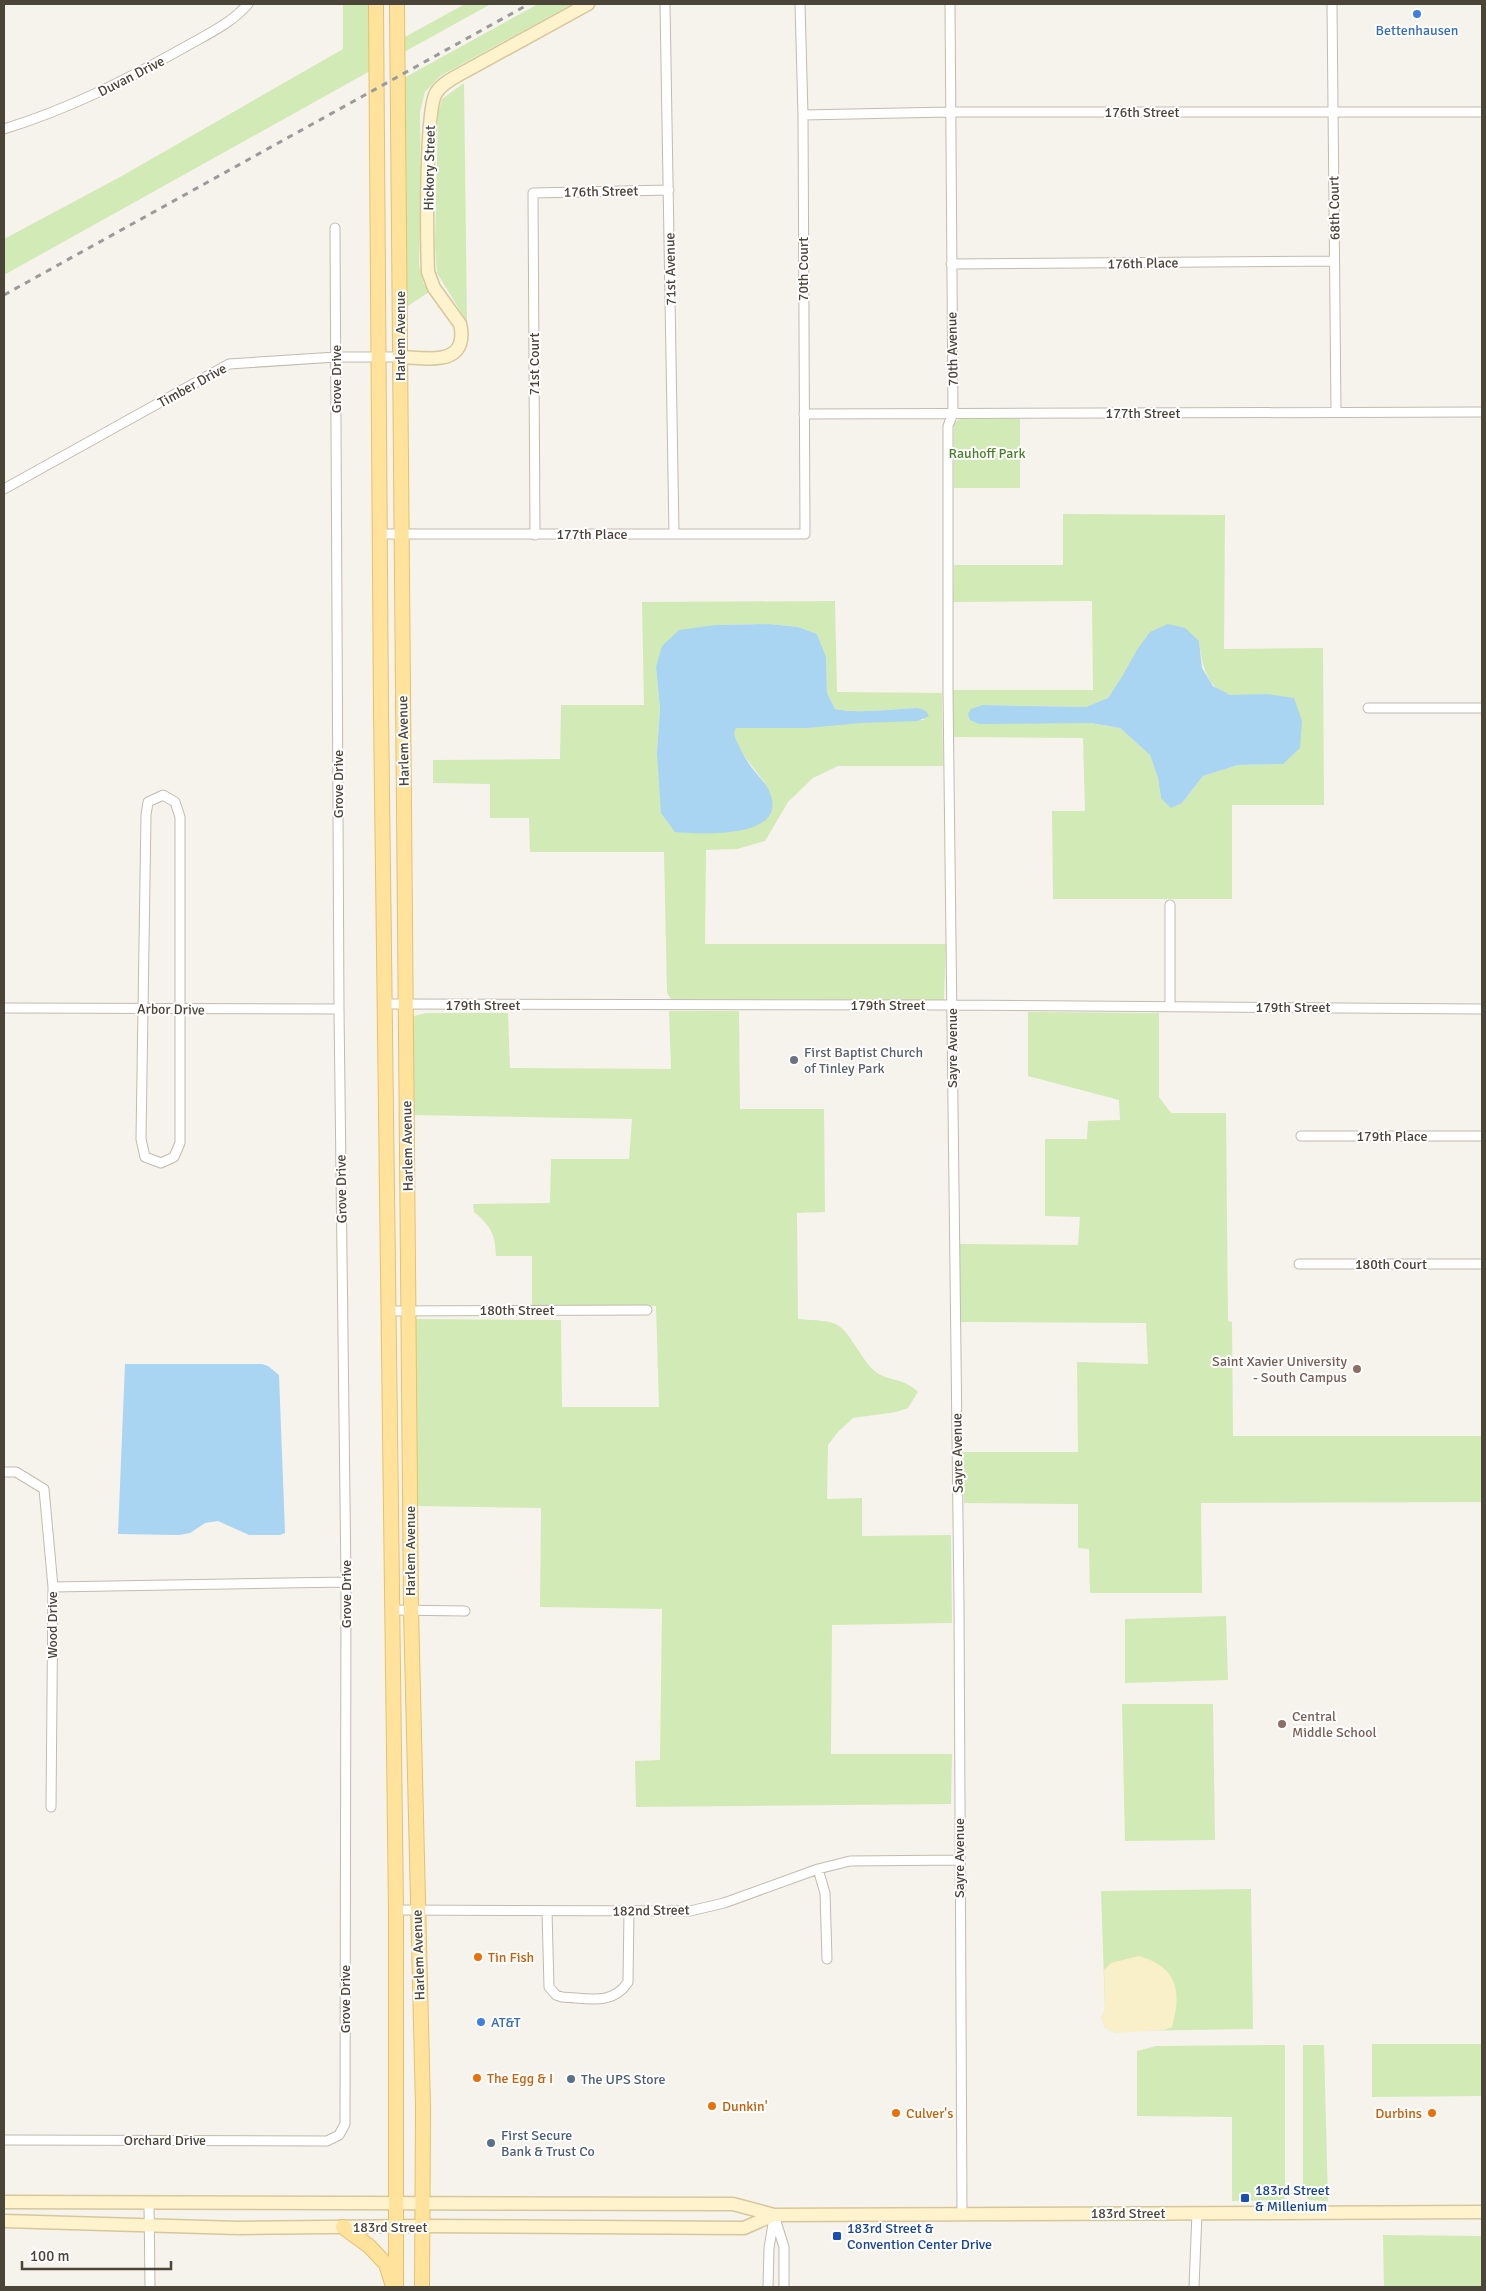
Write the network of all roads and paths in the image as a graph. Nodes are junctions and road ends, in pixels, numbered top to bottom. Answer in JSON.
{"nodes":[{"id":1,"x":248,"y":4,"type":"edge"},
{"id":2,"x":376,"y":4,"type":"edge"},
{"id":3,"x":398,"y":4,"type":"edge"},
{"id":4,"x":588,"y":4,"type":"edge"},
{"id":5,"x":665,"y":4,"type":"edge"},
{"id":6,"x":800,"y":4,"type":"edge"},
{"id":7,"x":950,"y":4,"type":"edge"},
{"id":8,"x":1332,"y":4,"type":"edge"},
{"id":9,"x":949,"y":112,"type":"junction"},
{"id":10,"x":1333,"y":112,"type":"junction"},
{"id":11,"x":1482,"y":112,"type":"edge"},
{"id":12,"x":802,"y":115,"type":"junction"},
{"id":13,"x":4,"y":129,"type":"edge"},
{"id":14,"x":669,"y":190,"type":"junction"},
{"id":15,"x":533,"y":193,"type":"joint"},
{"id":16,"x":335,"y":228,"type":"dead end"},
{"id":17,"x":1334,"y":261,"type":"junction"},
{"id":18,"x":951,"y":264,"type":"junction"},
{"id":19,"x":336,"y":356,"type":"junction"},
{"id":20,"x":380,"y":357,"type":"junction"},
{"id":21,"x":401,"y":357,"type":"junction"},
{"id":22,"x":1336,"y":412,"type":"junction"},
{"id":23,"x":1482,"y":412,"type":"edge"},
{"id":24,"x":953,"y":413,"type":"junction"},
{"id":25,"x":804,"y":414,"type":"junction"},
{"id":26,"x":4,"y":489,"type":"edge"},
{"id":27,"x":379,"y":534,"type":"junction"},
{"id":28,"x":401,"y":534,"type":"junction"},
{"id":29,"x":535,"y":534,"type":"junction"},
{"id":30,"x":674,"y":534,"type":"junction"},
{"id":31,"x":805,"y":534,"type":"joint"},
{"id":32,"x":948,"y":692,"type":"joint"},
{"id":33,"x":1368,"y":708,"type":"dead end"},
{"id":34,"x":1482,"y":708,"type":"edge"},
{"id":35,"x":381,"y":711,"type":"junction"},
{"id":36,"x":403,"y":711,"type":"junction"},
{"id":37,"x":1170,"y":905,"type":"dead end"},
{"id":38,"x":384,"y":1004,"type":"junction"},
{"id":39,"x":406,"y":1005,"type":"junction"},
{"id":40,"x":952,"y":1005,"type":"junction"},
{"id":41,"x":1170,"y":1006,"type":"junction"},
{"id":42,"x":4,"y":1008,"type":"edge"},
{"id":43,"x":143,"y":1009,"type":"junction"},
{"id":44,"x":339,"y":1009,"type":"junction"},
{"id":45,"x":1482,"y":1009,"type":"edge"},
{"id":46,"x":182,"y":1010,"type":"junction"},
{"id":47,"x":1301,"y":1136,"type":"dead end"},
{"id":48,"x":1482,"y":1136,"type":"edge"},
{"id":49,"x":1299,"y":1264,"type":"dead end"},
{"id":50,"x":1482,"y":1264,"type":"edge"},
{"id":51,"x":409,"y":1310,"type":"junction"},
{"id":52,"x":648,"y":1310,"type":"dead end"},
{"id":53,"x":387,"y":1311,"type":"junction"},
{"id":54,"x":4,"y":1472,"type":"edge"},
{"id":55,"x":346,"y":1582,"type":"junction"},
{"id":56,"x":53,"y":1587,"type":"junction"},
{"id":57,"x":393,"y":1610,"type":"junction"},
{"id":58,"x":411,"y":1610,"type":"junction"},
{"id":59,"x":465,"y":1611,"type":"dead end"},
{"id":60,"x":51,"y":1807,"type":"dead end"},
{"id":61,"x":959,"y":1860,"type":"junction"},
{"id":62,"x":818,"y":1869,"type":"junction"},
{"id":63,"x":396,"y":1910,"type":"junction"},
{"id":64,"x":417,"y":1910,"type":"junction"},
{"id":65,"x":547,"y":1911,"type":"junction"},
{"id":66,"x":629,"y":1911,"type":"junction"},
{"id":67,"x":827,"y":1959,"type":"dead end"},
{"id":68,"x":4,"y":2140,"type":"edge"},
{"id":69,"x":327,"y":2141,"type":"joint"},
{"id":70,"x":4,"y":2202,"type":"edge"},
{"id":71,"x":150,"y":2203,"type":"junction"},
{"id":72,"x":395,"y":2203,"type":"junction"},
{"id":73,"x":422,"y":2203,"type":"junction"},
{"id":74,"x":1482,"y":2212,"type":"edge"},
{"id":75,"x":1197,"y":2213,"type":"junction"},
{"id":76,"x":962,"y":2214,"type":"junction"},
{"id":77,"x":774,"y":2215,"type":"junction"},
{"id":78,"x":4,"y":2221,"type":"edge"},
{"id":79,"x":150,"y":2225,"type":"junction"},
{"id":80,"x":395,"y":2226,"type":"junction"},
{"id":81,"x":422,"y":2226,"type":"junction"},
{"id":82,"x":343,"y":2227,"type":"junction"},
{"id":83,"x":150,"y":2287,"type":"edge"},
{"id":84,"x":395,"y":2287,"type":"edge"},
{"id":85,"x":422,"y":2287,"type":"edge"},
{"id":86,"x":768,"y":2287,"type":"edge"},
{"id":87,"x":784,"y":2287,"type":"edge"},
{"id":88,"x":1194,"y":2287,"type":"edge"}],
"edges":[{"from":1,"to":13,"type":"street","name":"Duvan Drive"},
{"from":2,"to":20,"type":"main road","name":"Harlem Avenue"},
{"from":3,"to":21,"type":"main road","name":"Harlem Avenue"},
{"from":4,"to":21,"type":"street","name":"Hickory Street"},
{"from":5,"to":14,"type":"street","name":"71st Avenue"},
{"from":6,"to":12,"type":"street","name":"70th Court"},
{"from":7,"to":9,"type":"street","name":"70th Avenue"},
{"from":8,"to":10,"type":"street","name":"68th Court"},
{"from":9,"to":10,"type":"street","name":"176th Street"},
{"from":9,"to":12,"type":"street","name":"176th Street"},
{"from":9,"to":18,"type":"street","name":"70th Avenue"},
{"from":10,"to":11,"type":"street","name":"176th Street"},
{"from":10,"to":17,"type":"street","name":"68th Court"},
{"from":12,"to":25,"type":"street","name":"70th Court"},
{"from":14,"to":15,"type":"street","name":"176th Street"},
{"from":14,"to":30,"type":"street","name":"71st Avenue"},
{"from":15,"to":29,"type":"street","name":"71st Court"},
{"from":16,"to":19,"type":"street","name":"Grove Drive"},
{"from":17,"to":18,"type":"street","name":"176th Place"},
{"from":17,"to":22,"type":"street","name":"68th Court"},
{"from":18,"to":24,"type":"street","name":"70th Avenue"},
{"from":19,"to":20,"type":"street","name":"Timber Drive"},
{"from":19,"to":26,"type":"street","name":"Timber Drive"},
{"from":19,"to":44,"type":"street","name":"Grove Drive"},
{"from":20,"to":21,"type":"street","name":"Timber Drive"},
{"from":20,"to":27,"type":"main road","name":"Harlem Avenue"},
{"from":21,"to":28,"type":"main road","name":"Harlem Avenue"},
{"from":22,"to":23,"type":"street","name":"177th Street"},
{"from":22,"to":24,"type":"street","name":"177th Street"},
{"from":24,"to":25,"type":"street","name":"177th Street"},
{"from":24,"to":32,"type":"street","name":"70th Avenue"},
{"from":25,"to":31,"type":"street","name":"70th Court"},
{"from":27,"to":28,"type":"street","name":"177th Place"},
{"from":27,"to":35,"type":"main road","name":"Harlem Avenue"},
{"from":28,"to":29,"type":"street","name":"177th Place"},
{"from":28,"to":36,"type":"main road","name":"Harlem Avenue"},
{"from":29,"to":30,"type":"street","name":"177th Place"},
{"from":30,"to":31,"type":"street","name":"177th Place"},
{"from":32,"to":40,"type":"street","name":"Sayre Avenue"},
{"from":33,"to":34,"type":"street"},
{"from":35,"to":36,"type":"main road"},
{"from":35,"to":38,"type":"main road","name":"Harlem Avenue"},
{"from":36,"to":39,"type":"main road","name":"Harlem Avenue"},
{"from":37,"to":41,"type":"street"},
{"from":38,"to":39,"type":"street","name":"179th Street"},
{"from":38,"to":53,"type":"main road","name":"Harlem Avenue"},
{"from":39,"to":40,"type":"street","name":"179th Street"},
{"from":39,"to":51,"type":"main road","name":"Harlem Avenue"},
{"from":40,"to":41,"type":"street","name":"179th Street"},
{"from":40,"to":61,"type":"street","name":"Sayre Avenue"},
{"from":41,"to":45,"type":"street","name":"179th Street"},
{"from":42,"to":43,"type":"street","name":"Arbor Drive"},
{"from":43,"to":46,"type":"street","name":"Arbor Drive"},
{"from":43,"to":46,"type":"street"},
{"from":43,"to":46,"type":"street"},
{"from":44,"to":46,"type":"street","name":"Arbor Drive"},
{"from":44,"to":55,"type":"street","name":"Grove Drive"},
{"from":47,"to":48,"type":"street","name":"179th Place"},
{"from":49,"to":50,"type":"street","name":"180th Court"},
{"from":51,"to":52,"type":"street","name":"180th Street"},
{"from":51,"to":53,"type":"street","name":"180th Street"},
{"from":51,"to":58,"type":"main road","name":"Harlem Avenue"},
{"from":53,"to":57,"type":"main road","name":"Harlem Avenue"},
{"from":54,"to":56,"type":"street","name":"Wood Drive"},
{"from":55,"to":56,"type":"street"},
{"from":55,"to":69,"type":"street","name":"Grove Drive"},
{"from":56,"to":60,"type":"street","name":"Wood Drive"},
{"from":57,"to":58,"type":"street"},
{"from":57,"to":63,"type":"main road","name":"Harlem Avenue"},
{"from":58,"to":59,"type":"street"},
{"from":58,"to":64,"type":"main road","name":"Harlem Avenue"},
{"from":61,"to":62,"type":"street","name":"182nd Street"},
{"from":61,"to":76,"type":"street","name":"Sayre Avenue"},
{"from":62,"to":66,"type":"street","name":"182nd Street"},
{"from":62,"to":67,"type":"street"},
{"from":63,"to":64,"type":"street","name":"182nd Street"},
{"from":63,"to":72,"type":"main road","name":"Harlem Avenue"},
{"from":64,"to":65,"type":"street","name":"182nd Street"},
{"from":64,"to":73,"type":"main road","name":"Harlem Avenue"},
{"from":65,"to":66,"type":"street","name":"182nd Street"},
{"from":65,"to":66,"type":"street"},
{"from":68,"to":69,"type":"street","name":"Orchard Drive"},
{"from":70,"to":71,"type":"street","name":"183rd Street"},
{"from":71,"to":72,"type":"street","name":"183rd Street"},
{"from":71,"to":79,"type":"street"},
{"from":72,"to":73,"type":"street","name":"183rd Street"},
{"from":72,"to":80,"type":"main road","name":"Harlem Avenue"},
{"from":73,"to":77,"type":"street","name":"183rd Street"},
{"from":73,"to":81,"type":"main road","name":"Harlem Avenue"},
{"from":74,"to":75,"type":"street","name":"183rd Street"},
{"from":75,"to":76,"type":"street","name":"183rd Street"},
{"from":75,"to":88,"type":"street"},
{"from":76,"to":77,"type":"street","name":"183rd Street"},
{"from":77,"to":81,"type":"street","name":"183rd Street"},
{"from":77,"to":86,"type":"street"},
{"from":77,"to":87,"type":"street"},
{"from":78,"to":79,"type":"street","name":"183rd Street"},
{"from":79,"to":82,"type":"street","name":"183rd Street"},
{"from":79,"to":83,"type":"street"},
{"from":80,"to":81,"type":"street","name":"183rd Street"},
{"from":80,"to":82,"type":"street","name":"183rd Street"},
{"from":80,"to":84,"type":"main road","name":"Harlem Avenue"},
{"from":81,"to":85,"type":"main road","name":"Harlem Avenue"},
{"from":82,"to":84,"type":"main road"}]}
